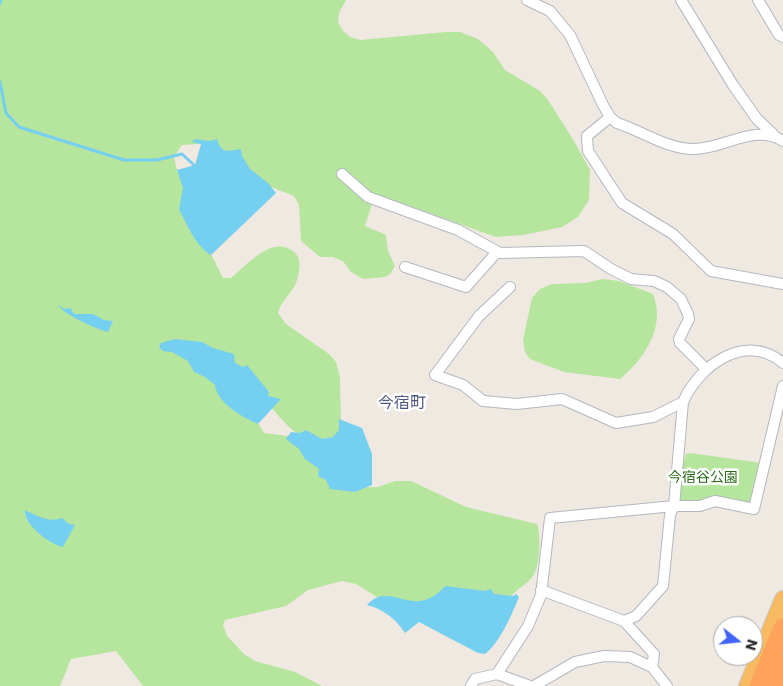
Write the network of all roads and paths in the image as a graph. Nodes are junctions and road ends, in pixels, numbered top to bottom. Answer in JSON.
{"nodes":[{"id":1,"x":527,"y":0,"type":"edge"},
{"id":2,"x":681,"y":0,"type":"edge"},
{"id":3,"x":758,"y":0,"type":"edge"},
{"id":4,"x":783,"y":37,"type":"edge"},
{"id":5,"x":610,"y":117,"type":"junction"},
{"id":6,"x":772,"y":134,"type":"junction"},
{"id":7,"x":783,"y":141,"type":"edge"},
{"id":8,"x":342,"y":174,"type":"dead end"},
{"id":9,"x":497,"y":252,"type":"junction"},
{"id":10,"x":405,"y":267,"type":"dead end"},
{"id":11,"x":783,"y":284,"type":"edge"},
{"id":12,"x":510,"y":287,"type":"dead end"},
{"id":13,"x":783,"y":364,"type":"edge"},
{"id":14,"x":705,"y":368,"type":"junction"},
{"id":15,"x":783,"y":386,"type":"edge"},
{"id":16,"x":683,"y":402,"type":"junction"},
{"id":17,"x":674,"y":506,"type":"junction"},
{"id":18,"x":541,"y":590,"type":"junction"},
{"id":19,"x":783,"y":599,"type":"edge"},
{"id":20,"x":624,"y":620,"type":"junction"},
{"id":21,"x":783,"y":628,"type":"edge"},
{"id":22,"x":783,"y":664,"type":"edge"},
{"id":23,"x":652,"y":667,"type":"junction"},
{"id":24,"x":497,"y":674,"type":"junction"},
{"id":25,"x":783,"y":678,"type":"edge"},
{"id":26,"x":471,"y":686,"type":"edge"},
{"id":27,"x":532,"y":686,"type":"edge"},
{"id":28,"x":667,"y":686,"type":"edge"},
{"id":29,"x":747,"y":686,"type":"edge"},
{"id":30,"x":759,"y":686,"type":"edge"},
{"id":31,"x":774,"y":686,"type":"edge"},
{"id":32,"x":780,"y":686,"type":"edge"}],
"edges":[{"from":1,"to":5,"type":"street"},
{"from":2,"to":6,"type":"street"},
{"from":3,"to":4,"type":"street"},
{"from":5,"to":6,"type":"street"},
{"from":5,"to":11,"type":"street"},
{"from":6,"to":7,"type":"street"},
{"from":8,"to":9,"type":"street"},
{"from":9,"to":10,"type":"street"},
{"from":9,"to":14,"type":"street"},
{"from":12,"to":16,"type":"street"},
{"from":13,"to":14,"type":"street"},
{"from":14,"to":16,"type":"street"},
{"from":15,"to":17,"type":"street"},
{"from":16,"to":17,"type":"street"},
{"from":17,"to":18,"type":"street"},
{"from":17,"to":20,"type":"street"},
{"from":18,"to":20,"type":"street"},
{"from":18,"to":24,"type":"street"},
{"from":19,"to":29,"type":"highway"},
{"from":20,"to":23,"type":"street"},
{"from":21,"to":30,"type":"highway"},
{"from":22,"to":31,"type":"highway"},
{"from":23,"to":27,"type":"street"},
{"from":23,"to":28,"type":"street"},
{"from":24,"to":26,"type":"street"},
{"from":24,"to":27,"type":"street"},
{"from":25,"to":32,"type":"highway"}]}
